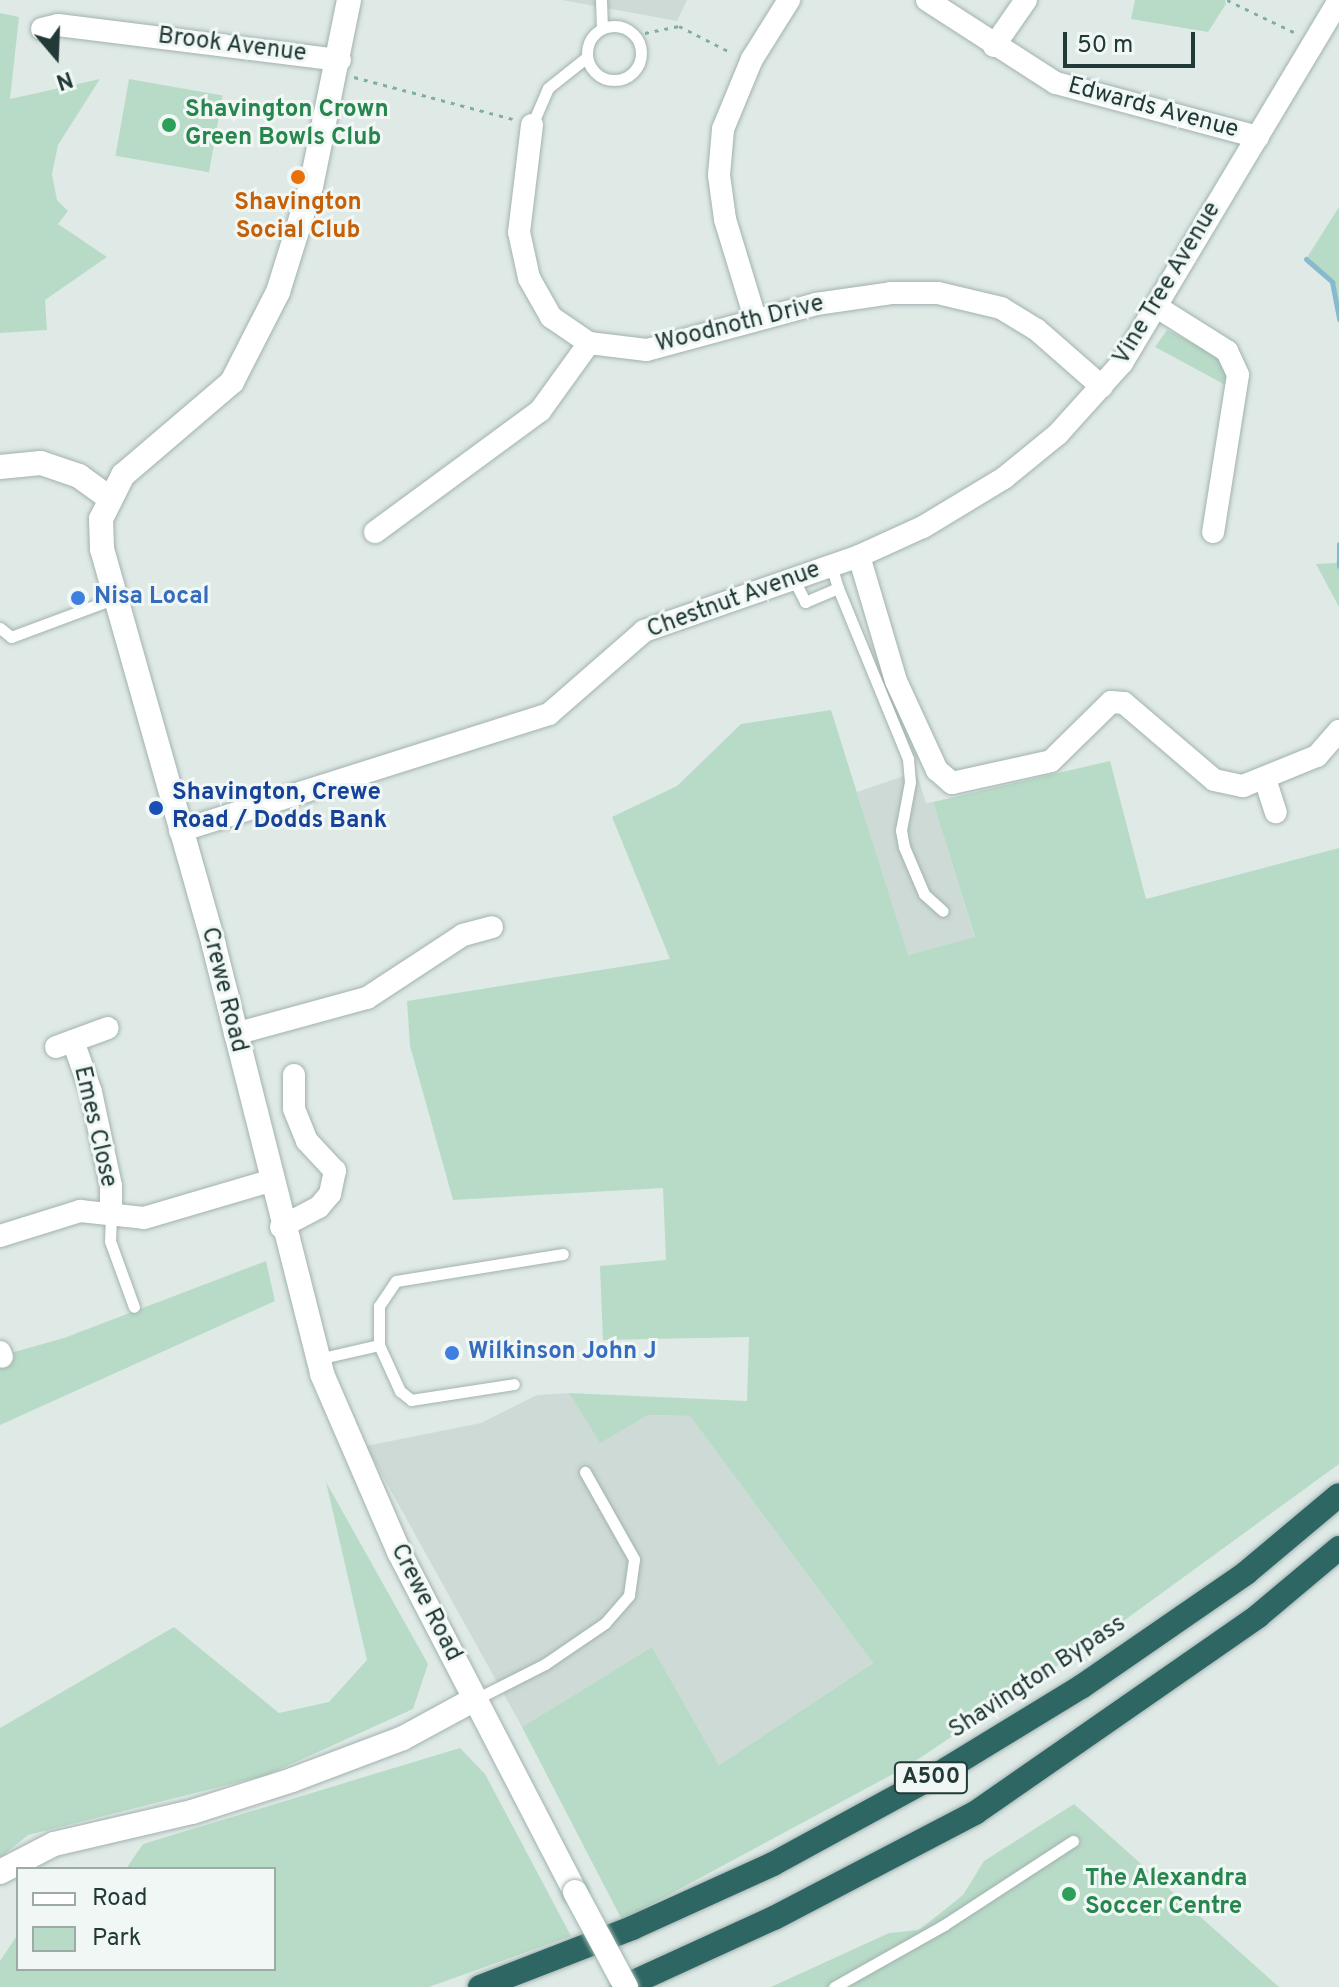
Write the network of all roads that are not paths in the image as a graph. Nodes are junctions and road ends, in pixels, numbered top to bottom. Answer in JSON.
{"nodes":[{"id":1,"x":349,"y":0,"type":"edge"},
{"id":2,"x":601,"y":0,"type":"edge"},
{"id":3,"x":789,"y":0,"type":"edge"},
{"id":4,"x":927,"y":0,"type":"edge"},
{"id":5,"x":1026,"y":0,"type":"edge"},
{"id":6,"x":1339,"y":0,"type":"edge"},
{"id":7,"x":602,"y":28,"type":"junction"},
{"id":8,"x":42,"y":29,"type":"dead end"},
{"id":9,"x":994,"y":46,"type":"junction"},
{"id":10,"x":587,"y":57,"type":"junction"},
{"id":11,"x":339,"y":66,"type":"junction"},
{"id":12,"x":532,"y":125,"type":"joint"},
{"id":13,"x":1258,"y":137,"type":"junction"},
{"id":14,"x":1157,"y":307,"type":"junction"},
{"id":15,"x":755,"y":318,"type":"junction"},
{"id":16,"x":589,"y":343,"type":"junction"},
{"id":17,"x":1102,"y":387,"type":"junction"},
{"id":18,"x":0,"y":467,"type":"edge"},
{"id":19,"x":108,"y":497,"type":"junction"},
{"id":20,"x":375,"y":532,"type":"dead end"},
{"id":21,"x":1213,"y":532,"type":"dead end"},
{"id":22,"x":898,"y":539,"type":"joint"},
{"id":23,"x":859,"y":556,"type":"junction"},
{"id":24,"x":831,"y":565,"type":"junction"},
{"id":25,"x":793,"y":578,"type":"junction"},
{"id":26,"x":838,"y":588,"type":"junction"},
{"id":27,"x":116,"y":598,"type":"junction"},
{"id":28,"x":0,"y":628,"type":"edge"},
{"id":29,"x":1339,"y":731,"type":"edge"},
{"id":30,"x":1265,"y":779,"type":"junction"},
{"id":31,"x":1276,"y":812,"type":"dead end"},
{"id":32,"x":180,"y":831,"type":"junction"},
{"id":33,"x":943,"y":911,"type":"dead end"},
{"id":34,"x":492,"y":927,"type":"dead end"},
{"id":35,"x":108,"y":1028,"type":"dead end"},
{"id":36,"x":235,"y":1034,"type":"junction"},
{"id":37,"x":294,"y":1075,"type":"dead end"},
{"id":38,"x":270,"y":1181,"type":"junction"},
{"id":39,"x":111,"y":1214,"type":"junction"},
{"id":40,"x":281,"y":1227,"type":"junction"},
{"id":41,"x":0,"y":1236,"type":"edge"},
{"id":42,"x":563,"y":1254,"type":"dead end"},
{"id":43,"x":134,"y":1307,"type":"dead end"},
{"id":44,"x":379,"y":1345,"type":"junction"},
{"id":45,"x":317,"y":1359,"type":"junction"},
{"id":46,"x":514,"y":1384,"type":"dead end"},
{"id":47,"x":585,"y":1472,"type":"dead end"},
{"id":48,"x":1339,"y":1495,"type":"edge"},
{"id":49,"x":1339,"y":1548,"type":"edge"},
{"id":50,"x":473,"y":1700,"type":"junction"},
{"id":51,"x":1073,"y":1841,"type":"dead end"},
{"id":52,"x":0,"y":1872,"type":"edge"},
{"id":53,"x":480,"y":1987,"type":"edge"},
{"id":54,"x":624,"y":1987,"type":"edge"},
{"id":55,"x":834,"y":1987,"type":"edge"}],
"edges":[{"from":1,"to":11,"type":"main road","name":"Crewe Road"},
{"from":2,"to":7,"type":"lane"},
{"from":3,"to":15,"type":"street"},
{"from":4,"to":9,"type":"street","name":"Edwards Avenue"},
{"from":5,"to":9,"type":"street"},
{"from":6,"to":13,"type":"street","name":"Vine Tree Avenue"},
{"from":7,"to":10,"type":"lane"},
{"from":7,"to":10,"type":"lane"},
{"from":8,"to":11,"type":"street","name":"Brook Avenue"},
{"from":9,"to":13,"type":"street","name":"Edwards Avenue"},
{"from":10,"to":12,"type":"lane"},
{"from":11,"to":19,"type":"main road","name":"Crewe Road"},
{"from":12,"to":16,"type":"street"},
{"from":13,"to":14,"type":"street","name":"Vine Tree Avenue"},
{"from":14,"to":17,"type":"street","name":"Vine Tree Avenue"},
{"from":14,"to":21,"type":"street"},
{"from":15,"to":16,"type":"street","name":"Woodnoth Drive"},
{"from":15,"to":17,"type":"street","name":"Woodnoth Drive"},
{"from":16,"to":20,"type":"street"},
{"from":17,"to":22,"type":"street","name":"Vine Tree Avenue"},
{"from":18,"to":19,"type":"main road"},
{"from":19,"to":27,"type":"main road","name":"Crewe Road"},
{"from":22,"to":23,"type":"street","name":"Chestnut Avenue"},
{"from":23,"to":24,"type":"street","name":"Chestnut Avenue"},
{"from":23,"to":30,"type":"street"},
{"from":24,"to":25,"type":"street","name":"Chestnut Avenue"},
{"from":24,"to":26,"type":"lane"},
{"from":25,"to":26,"type":"lane"},
{"from":25,"to":32,"type":"street","name":"Chestnut Avenue"},
{"from":26,"to":33,"type":"lane"},
{"from":27,"to":28,"type":"lane"},
{"from":27,"to":32,"type":"main road","name":"Crewe Road"},
{"from":29,"to":30,"type":"street"},
{"from":30,"to":31,"type":"street"},
{"from":32,"to":36,"type":"main road","name":"Crewe Road"},
{"from":34,"to":36,"type":"street"},
{"from":35,"to":39,"type":"street","name":"Emes Close"},
{"from":36,"to":38,"type":"main road","name":"Crewe Road"},
{"from":37,"to":40,"type":"street"},
{"from":38,"to":39,"type":"street"},
{"from":38,"to":40,"type":"main road","name":"Crewe Road"},
{"from":39,"to":41,"type":"street"},
{"from":39,"to":43,"type":"lane"},
{"from":40,"to":45,"type":"main road","name":"Crewe Road"},
{"from":42,"to":44,"type":"lane"},
{"from":44,"to":45,"type":"lane"},
{"from":44,"to":46,"type":"lane"},
{"from":45,"to":50,"type":"main road","name":"Crewe Road"},
{"from":47,"to":50,"type":"lane"},
{"from":48,"to":53,"type":"highway","name":"Shavington Bypass","number":"A500"},
{"from":49,"to":54,"type":"highway","number":"A500"},
{"from":50,"to":52,"type":"main road"},
{"from":50,"to":54,"type":"main road","name":"Crewe Road","bridge":true},
{"from":51,"to":55,"type":"lane"}]}
